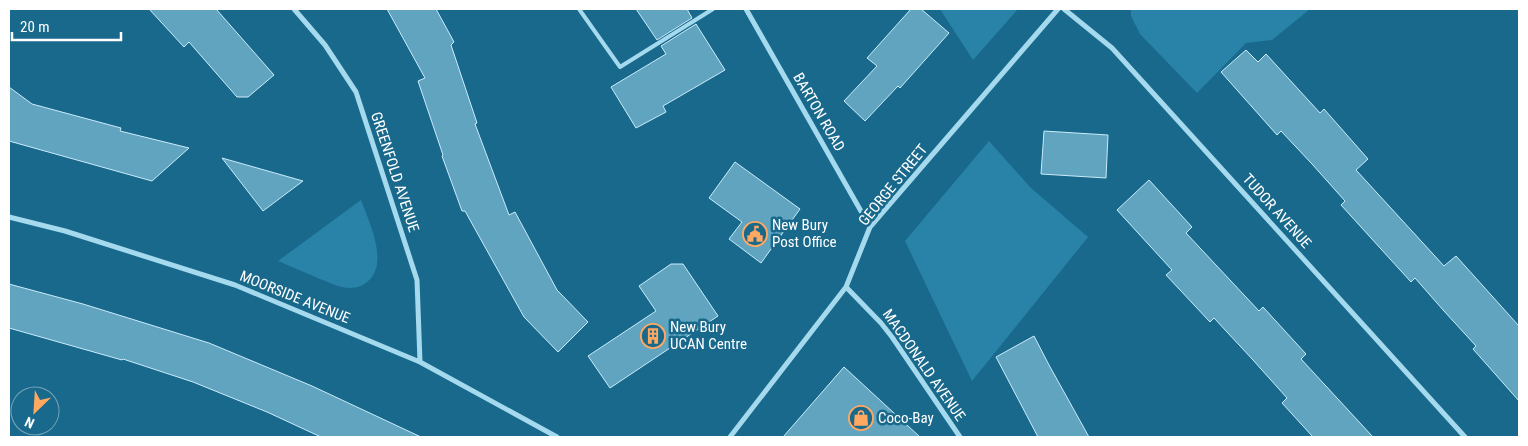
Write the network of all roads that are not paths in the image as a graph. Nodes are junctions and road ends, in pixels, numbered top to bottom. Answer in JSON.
{"nodes":[{"id":1,"x":294,"y":9,"type":"edge"},
{"id":2,"x":579,"y":9,"type":"edge"},
{"id":3,"x":713,"y":9,"type":"edge"},
{"id":4,"x":746,"y":9,"type":"edge"},
{"id":5,"x":1058,"y":9,"type":"edge"},
{"id":6,"x":1064,"y":9,"type":"edge"},
{"id":7,"x":9,"y":217,"type":"edge"},
{"id":8,"x":870,"y":227,"type":"junction"},
{"id":9,"x":846,"y":287,"type":"junction"},
{"id":10,"x":420,"y":362,"type":"junction"},
{"id":11,"x":557,"y":437,"type":"edge"},
{"id":12,"x":730,"y":437,"type":"edge"},
{"id":13,"x":960,"y":437,"type":"edge"},
{"id":14,"x":1465,"y":437,"type":"edge"}],
"edges":[{"from":1,"to":10,"type":"street","name":"GREENFOLD AVENUE"},
{"from":2,"to":3,"type":"lane"},
{"from":4,"to":8,"type":"street","name":"BARTON ROAD"},
{"from":5,"to":8,"type":"street","name":"GEORGE STREET"},
{"from":6,"to":14,"type":"street","name":"TUDOR AVENUE"},
{"from":7,"to":10,"type":"street","name":"MOORSIDE AVENUE"},
{"from":8,"to":9,"type":"street","name":"GEORGE STREET"},
{"from":9,"to":12,"type":"street","name":"GEORGE STREET"},
{"from":9,"to":13,"type":"street","name":"MACDONALD AVENUE"},
{"from":10,"to":11,"type":"street","name":"MOORSIDE AVENUE"}]}
